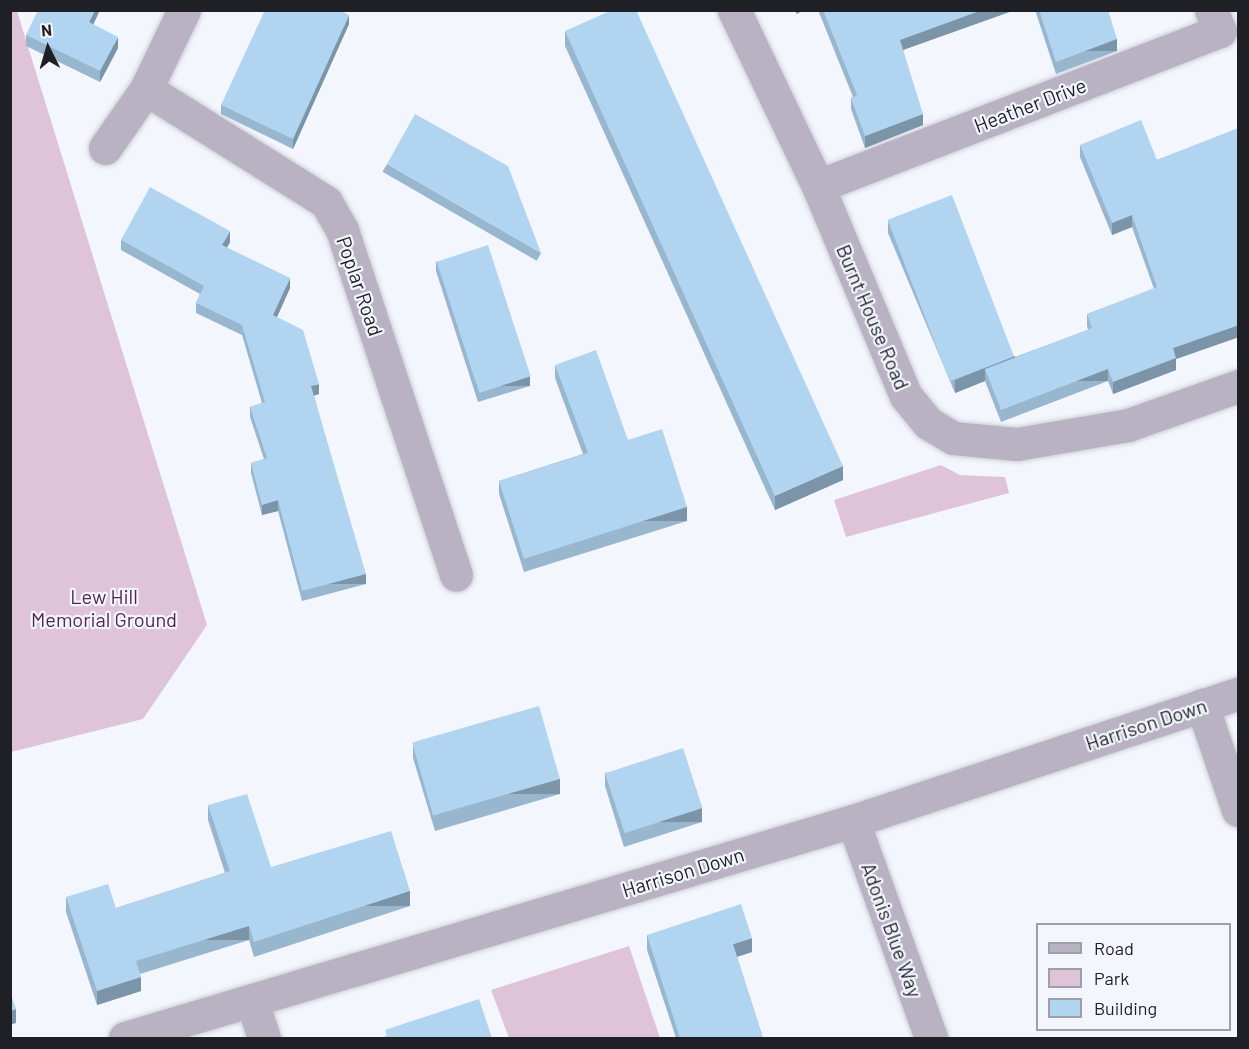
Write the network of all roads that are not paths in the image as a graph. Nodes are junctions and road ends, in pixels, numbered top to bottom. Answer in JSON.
{"nodes":[{"id":1,"x":184,"y":10,"type":"edge"},
{"id":2,"x":734,"y":10,"type":"edge"},
{"id":3,"x":1211,"y":10,"type":"edge"},
{"id":4,"x":146,"y":89,"type":"junction"},
{"id":5,"x":105,"y":148,"type":"dead end"},
{"id":6,"x":818,"y":186,"type":"junction"},
{"id":7,"x":1239,"y":386,"type":"edge"},
{"id":8,"x":456,"y":574,"type":"dead end"},
{"id":9,"x":1239,"y":694,"type":"edge"},
{"id":10,"x":1202,"y":705,"type":"junction"},
{"id":11,"x":1239,"y":810,"type":"edge"},
{"id":12,"x":854,"y":821,"type":"junction"},
{"id":13,"x":252,"y":1000,"type":"junction"},
{"id":14,"x":125,"y":1038,"type":"edge"},
{"id":15,"x":264,"y":1038,"type":"edge"},
{"id":16,"x":930,"y":1038,"type":"edge"}],
"edges":[{"from":1,"to":4,"type":"street"},
{"from":2,"to":6,"type":"street","name":"Burnt House Road"},
{"from":3,"to":6,"type":"street","name":"Heather Drive"},
{"from":4,"to":5,"type":"street"},
{"from":4,"to":8,"type":"street","name":"Poplar Road"},
{"from":6,"to":7,"type":"street","name":"Burnt House Road"},
{"from":9,"to":10,"type":"street","name":"Harrison Down"},
{"from":10,"to":11,"type":"street"},
{"from":10,"to":12,"type":"street","name":"Harrison Down"},
{"from":12,"to":13,"type":"street","name":"Harrison Down"},
{"from":12,"to":16,"type":"street","name":"Adonis Blue Way"},
{"from":13,"to":14,"type":"street","name":"Harrison Down"},
{"from":13,"to":15,"type":"street"}]}
